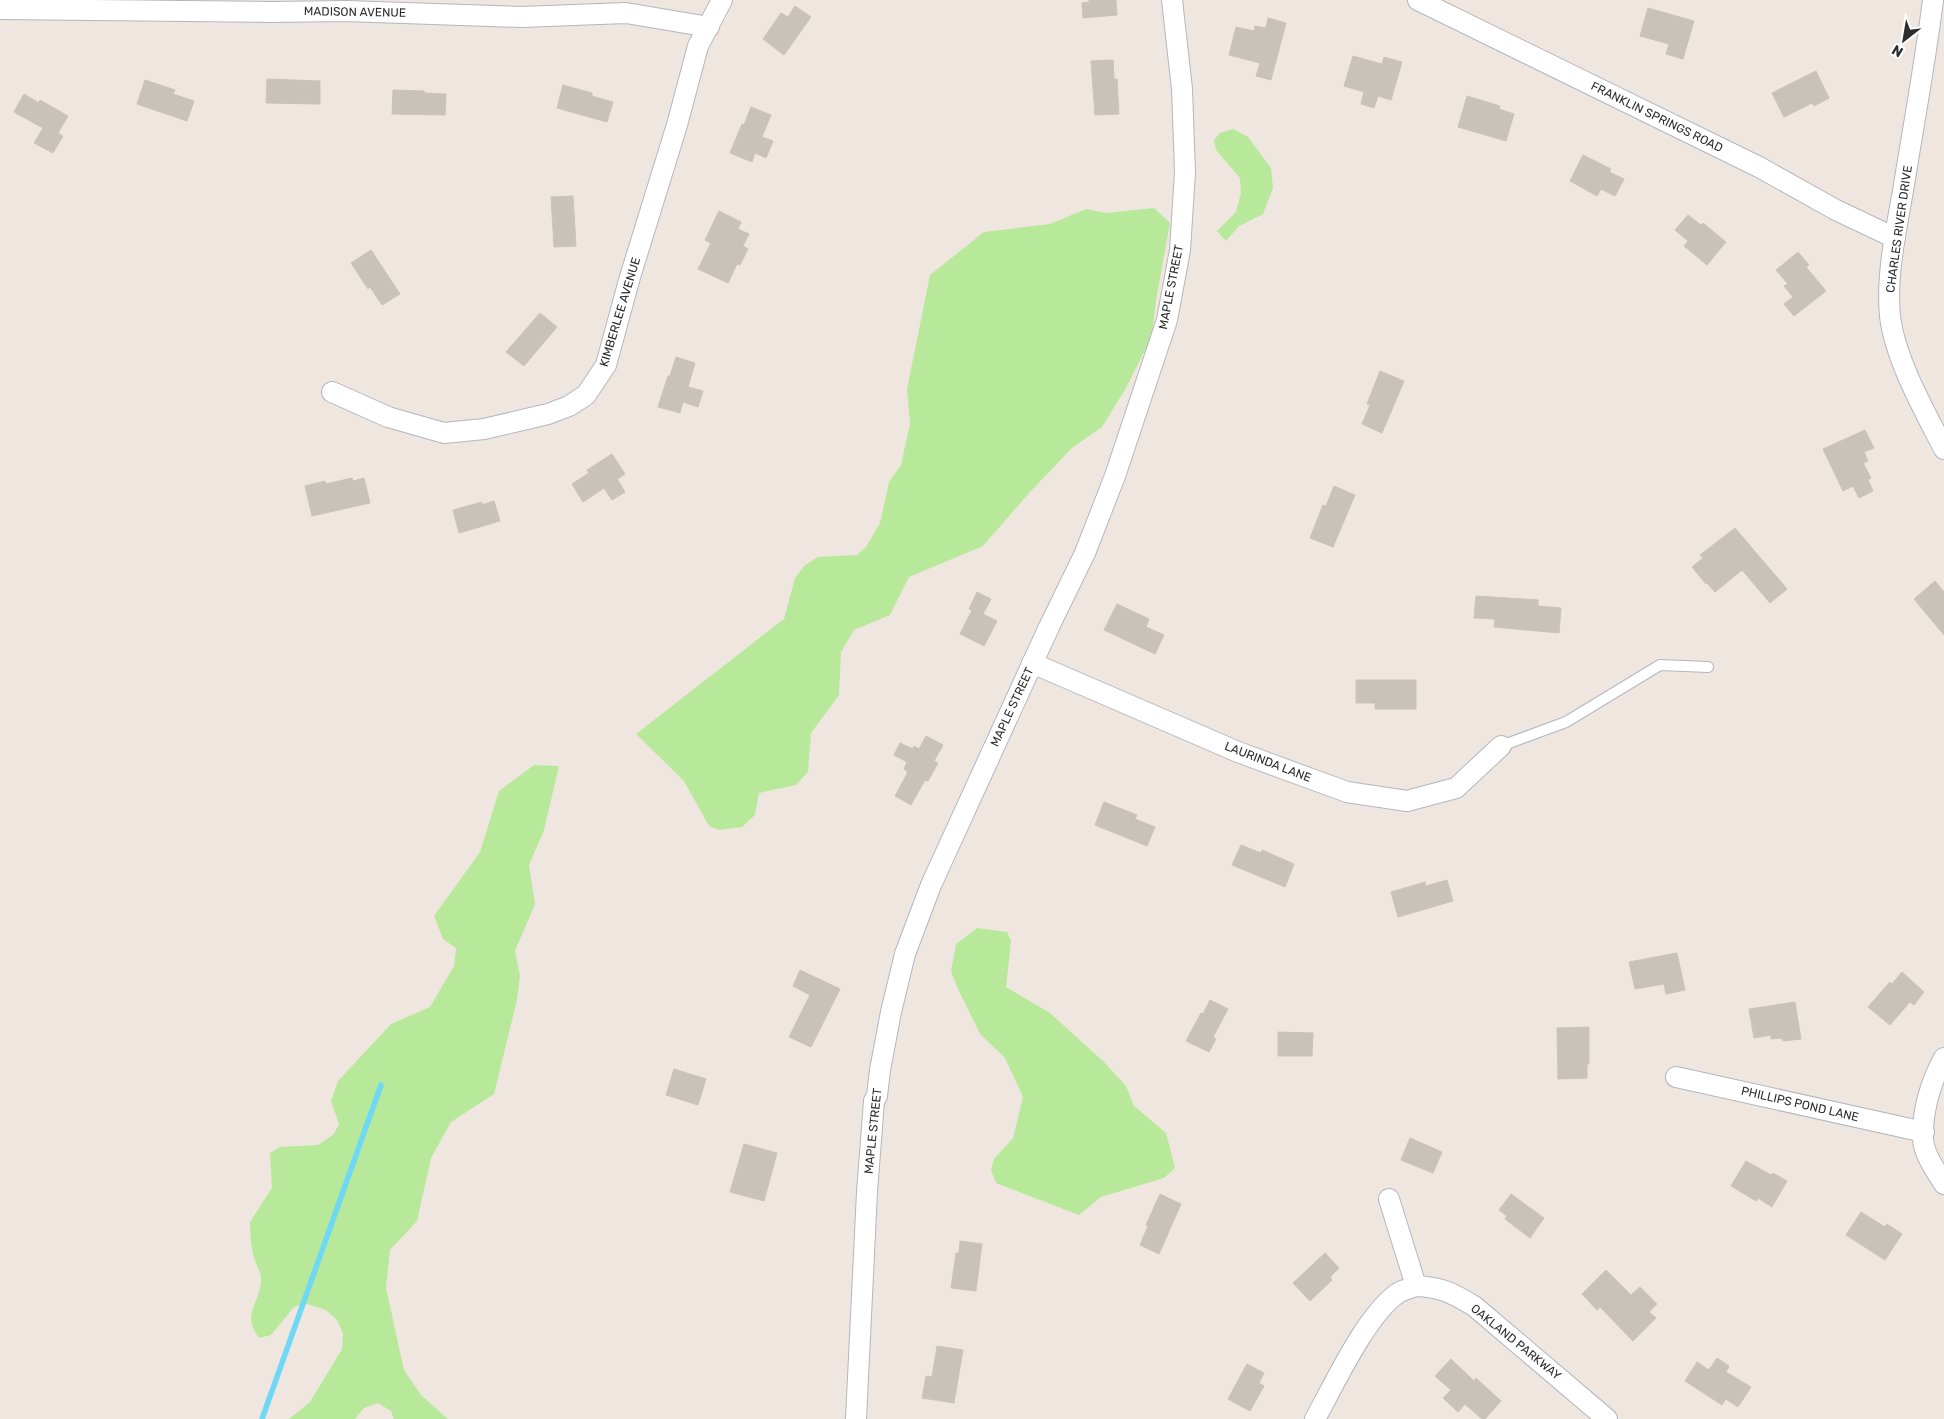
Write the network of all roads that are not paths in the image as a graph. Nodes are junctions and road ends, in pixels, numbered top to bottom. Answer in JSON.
{"nodes":[{"id":1,"x":722,"y":0,"type":"edge"},
{"id":2,"x":1172,"y":0,"type":"edge"},
{"id":3,"x":1418,"y":0,"type":"edge"},
{"id":4,"x":1933,"y":0,"type":"edge"},
{"id":5,"x":345,"y":5,"type":"edge"},
{"id":6,"x":0,"y":9,"type":"edge"},
{"id":7,"x":709,"y":28,"type":"junction"},
{"id":8,"x":1895,"y":238,"type":"junction"},
{"id":9,"x":332,"y":392,"type":"dead end"},
{"id":10,"x":1944,"y":448,"type":"edge"},
{"id":11,"x":1032,"y":663,"type":"junction"},
{"id":12,"x":1708,"y":666,"type":"dead end"},
{"id":13,"x":1501,"y":746,"type":"joint"},
{"id":14,"x":1944,"y":1058,"type":"edge"},
{"id":15,"x":1676,"y":1077,"type":"dead end"},
{"id":16,"x":1924,"y":1132,"type":"junction"},
{"id":17,"x":1944,"y":1184,"type":"edge"},
{"id":18,"x":1389,"y":1199,"type":"dead end"},
{"id":19,"x":1416,"y":1286,"type":"junction"},
{"id":20,"x":856,"y":1419,"type":"edge"},
{"id":21,"x":1315,"y":1419,"type":"edge"},
{"id":22,"x":1607,"y":1419,"type":"edge"}],
"edges":[{"from":1,"to":7,"type":"street","name":"KIMBERLEE AVENUE"},
{"from":2,"to":11,"type":"street","name":"MAPLE STREET"},
{"from":3,"to":8,"type":"street","name":"FRANKLIN SPRINGS ROAD"},
{"from":4,"to":8,"type":"street","name":"CHARLES RIVER DRIVE"},
{"from":5,"to":6,"type":"street","name":"MADISON AVENUE"},
{"from":5,"to":7,"type":"street","name":"MADISON AVENUE"},
{"from":7,"to":9,"type":"street","name":"KIMBERLEE AVENUE"},
{"from":8,"to":10,"type":"street","name":"CHARLES RIVER DRIVE"},
{"from":11,"to":13,"type":"street","name":"LAURINDA LANE"},
{"from":11,"to":20,"type":"street","name":"MAPLE STREET"},
{"from":12,"to":13,"type":"lane"},
{"from":14,"to":16,"type":"street"},
{"from":15,"to":16,"type":"street","name":"PHILLIPS POND LANE"},
{"from":16,"to":17,"type":"street"},
{"from":18,"to":19,"type":"street"},
{"from":19,"to":21,"type":"street"},
{"from":19,"to":22,"type":"street","name":"OAKLAND PARKWAY"}]}
